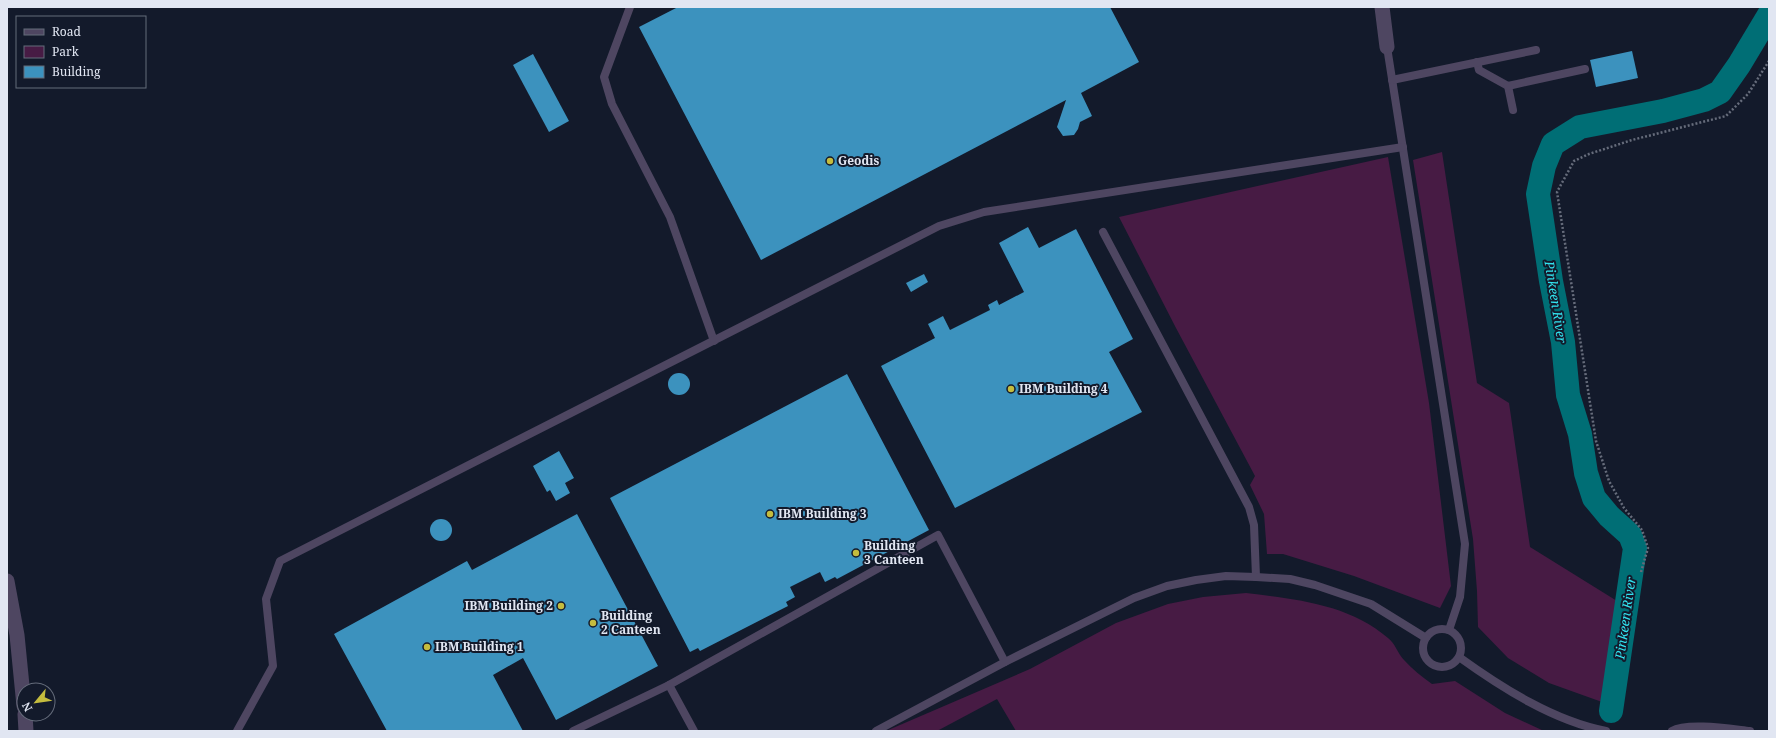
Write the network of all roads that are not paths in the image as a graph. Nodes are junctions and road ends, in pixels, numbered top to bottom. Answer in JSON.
{"nodes":[{"id":1,"x":630,"y":7,"type":"edge"},
{"id":2,"x":1382,"y":7,"type":"edge"},
{"id":3,"x":1386,"y":46,"type":"joint"},
{"id":4,"x":1536,"y":50,"type":"dead end"},
{"id":5,"x":1478,"y":62,"type":"junction"},
{"id":6,"x":1586,"y":69,"type":"dead end"},
{"id":7,"x":1392,"y":80,"type":"junction"},
{"id":8,"x":1508,"y":86,"type":"junction"},
{"id":9,"x":1513,"y":110,"type":"dead end"},
{"id":10,"x":1403,"y":148,"type":"junction"},
{"id":11,"x":1103,"y":232,"type":"dead end"},
{"id":12,"x":714,"y":341,"type":"junction"},
{"id":13,"x":1256,"y":577,"type":"junction"},
{"id":14,"x":7,"y":581,"type":"edge"},
{"id":15,"x":1449,"y":630,"type":"junction"},
{"id":16,"x":1426,"y":638,"type":"junction"},
{"id":17,"x":1460,"y":657,"type":"junction"},
{"id":18,"x":1005,"y":662,"type":"junction"},
{"id":19,"x":22,"y":682,"type":"edge"},
{"id":20,"x":669,"y":685,"type":"junction"},
{"id":21,"x":237,"y":731,"type":"edge"},
{"id":22,"x":573,"y":731,"type":"edge"},
{"id":23,"x":694,"y":731,"type":"edge"},
{"id":24,"x":876,"y":731,"type":"edge"},
{"id":25,"x":1606,"y":731,"type":"edge"},
{"id":26,"x":1672,"y":731,"type":"edge"},
{"id":27,"x":1750,"y":731,"type":"edge"}],
"edges":[{"from":1,"to":12,"type":"lane"},
{"from":2,"to":3,"type":"street"},
{"from":3,"to":7,"type":"lane"},
{"from":4,"to":5,"type":"lane"},
{"from":5,"to":7,"type":"lane"},
{"from":5,"to":8,"type":"lane"},
{"from":6,"to":8,"type":"lane"},
{"from":7,"to":10,"type":"lane"},
{"from":8,"to":9,"type":"lane"},
{"from":10,"to":12,"type":"lane"},
{"from":10,"to":15,"type":"lane"},
{"from":11,"to":13,"type":"lane"},
{"from":12,"to":21,"type":"lane"},
{"from":13,"to":16,"type":"lane"},
{"from":13,"to":18,"type":"lane"},
{"from":14,"to":19,"type":"street"},
{"from":15,"to":16,"type":"lane"},
{"from":15,"to":17,"type":"lane"},
{"from":16,"to":17,"type":"lane"},
{"from":17,"to":25,"type":"lane"},
{"from":18,"to":20,"type":"lane"},
{"from":18,"to":24,"type":"lane"},
{"from":20,"to":22,"type":"lane"},
{"from":20,"to":23,"type":"lane"},
{"from":26,"to":27,"type":"lane"}]}
